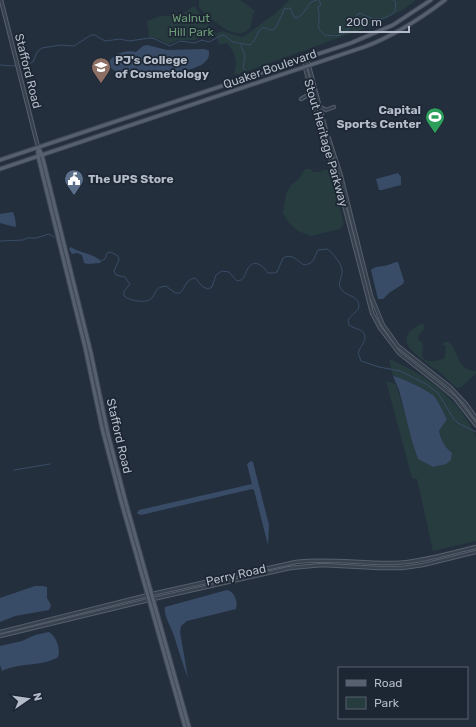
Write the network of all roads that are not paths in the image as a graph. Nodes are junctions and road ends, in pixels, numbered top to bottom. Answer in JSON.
{"nodes":[{"id":1,"x":1,"y":0,"type":"edge"},
{"id":2,"x":431,"y":0,"type":"edge"},
{"id":3,"x":446,"y":0,"type":"edge"},
{"id":4,"x":305,"y":58,"type":"junction"},
{"id":5,"x":309,"y":66,"type":"junction"},
{"id":6,"x":305,"y":67,"type":"junction"},
{"id":7,"x":311,"y":90,"type":"junction"},
{"id":8,"x":301,"y":99,"type":"dead end"},
{"id":9,"x":320,"y":107,"type":"junction"},
{"id":10,"x":334,"y":107,"type":"dead end"},
{"id":11,"x":38,"y":147,"type":"junction"},
{"id":12,"x":42,"y":155,"type":"junction"},
{"id":13,"x":38,"y":156,"type":"junction"},
{"id":14,"x":0,"y":160,"type":"edge"},
{"id":15,"x":0,"y":169,"type":"edge"},
{"id":16,"x":476,"y":418,"type":"edge"},
{"id":17,"x":476,"y":426,"type":"edge"},
{"id":18,"x":476,"y":547,"type":"edge"},
{"id":19,"x":476,"y":552,"type":"edge"},
{"id":20,"x":150,"y":595,"type":"junction"},
{"id":21,"x":151,"y":600,"type":"junction"},
{"id":22,"x":0,"y":632,"type":"edge"},
{"id":23,"x":0,"y":636,"type":"edge"},
{"id":24,"x":185,"y":727,"type":"edge"},
{"id":25,"x":189,"y":727,"type":"edge"}],
"edges":[{"from":1,"to":11,"type":"street","name":"Stafford Road"},
{"from":2,"to":4,"type":"main road","name":"Quaker Boulevard"},
{"from":3,"to":5,"type":"main road","name":"Quaker Boulevard"},
{"from":4,"to":5,"type":"street","name":"Stout Heritage Parkway"},
{"from":4,"to":6,"type":"street","name":"Stout Heritage Parkway"},
{"from":4,"to":11,"type":"main road","name":"Quaker Boulevard"},
{"from":5,"to":6,"type":"main road","name":"Quaker Boulevard"},
{"from":5,"to":9,"type":"street","name":"Stout Heritage Parkway"},
{"from":6,"to":7,"type":"street","name":"Stout Heritage Parkway"},
{"from":6,"to":12,"type":"main road","name":"Quaker Boulevard"},
{"from":7,"to":8,"type":"street"},
{"from":7,"to":17,"type":"street","name":"Stout Heritage Parkway"},
{"from":9,"to":10,"type":"street"},
{"from":9,"to":16,"type":"street","name":"Stout Heritage Parkway"},
{"from":11,"to":12,"type":"main road","name":"Stafford Road"},
{"from":11,"to":13,"type":"main road","name":"Stafford Road"},
{"from":11,"to":14,"type":"main road","name":"Quaker Boulevard"},
{"from":12,"to":13,"type":"main road","name":"Quaker Boulevard"},
{"from":12,"to":20,"type":"main road","name":"Stafford Road"},
{"from":13,"to":15,"type":"main road","name":"Quaker Boulevard"},
{"from":13,"to":20,"type":"main road","name":"Stafford Road"},
{"from":18,"to":20,"type":"street","name":"Perry Road"},
{"from":19,"to":21,"type":"street","name":"Perry Road"},
{"from":20,"to":21,"type":"main road","name":"Stafford Road"},
{"from":20,"to":22,"type":"street","name":"Perry Road"},
{"from":21,"to":23,"type":"street","name":"Perry Road"},
{"from":21,"to":24,"type":"main road","name":"Stafford Road"},
{"from":21,"to":25,"type":"main road","name":"Stafford Road"}]}
